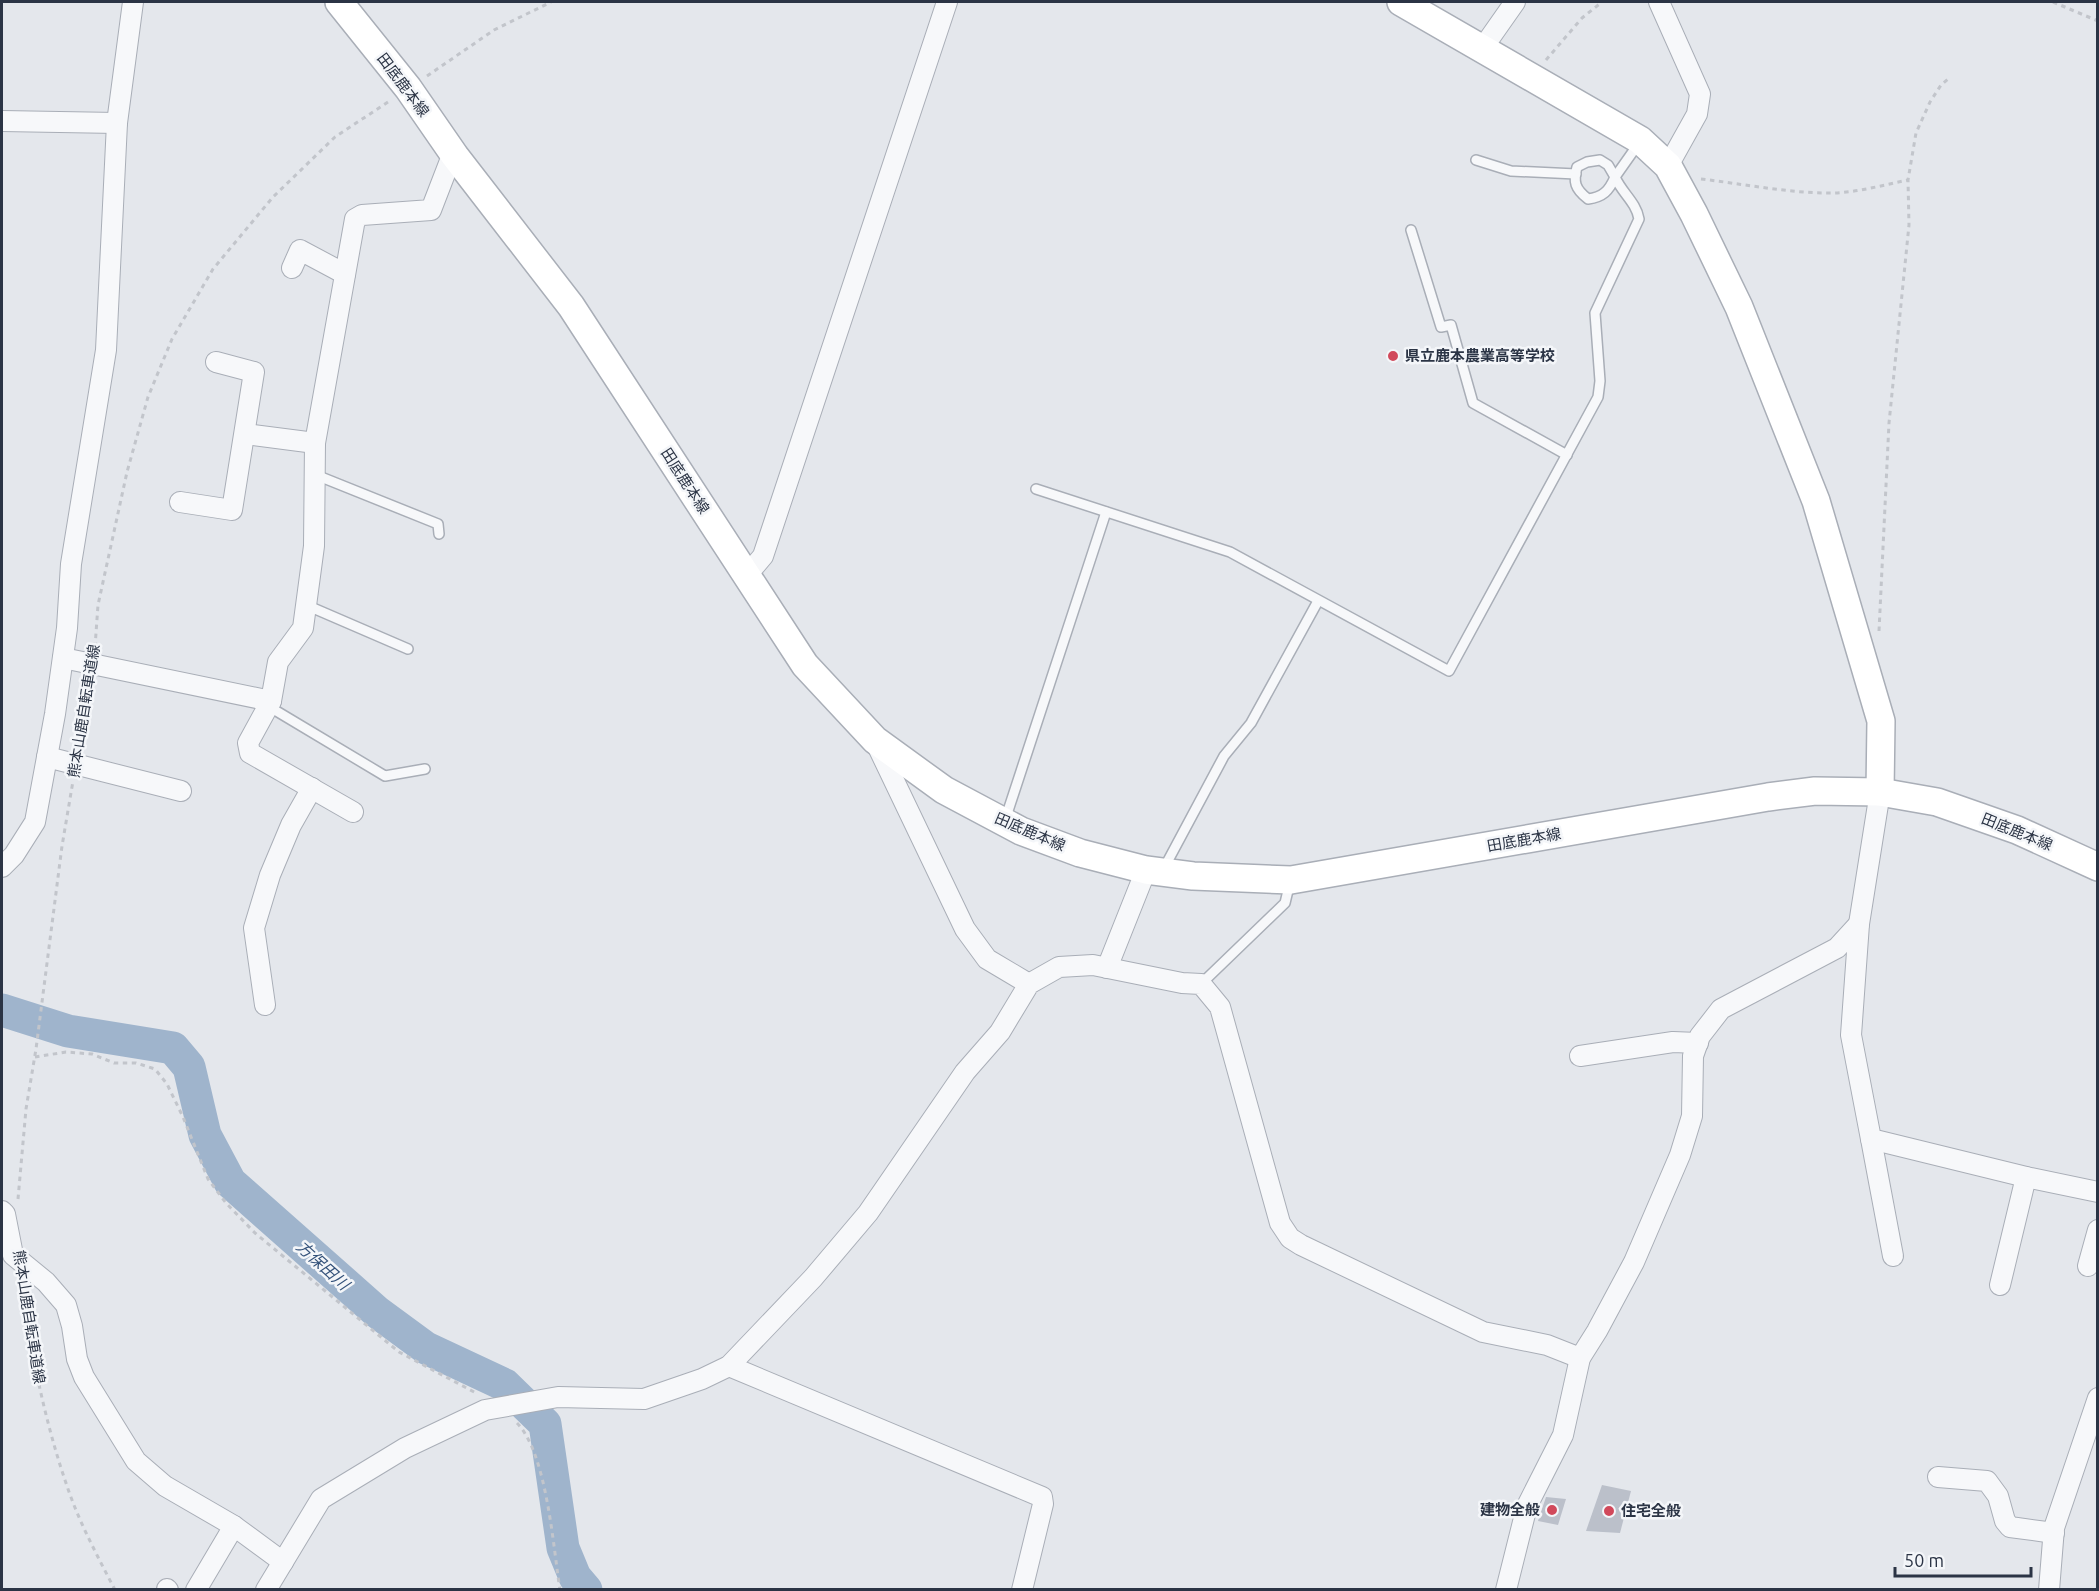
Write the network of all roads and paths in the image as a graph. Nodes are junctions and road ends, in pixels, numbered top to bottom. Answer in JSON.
{"nodes":[{"id":1,"x":132,"y":2,"type":"edge"},
{"id":2,"x":339,"y":2,"type":"edge"},
{"id":3,"x":551,"y":2,"type":"edge"},
{"id":4,"x":946,"y":2,"type":"edge"},
{"id":5,"x":1401,"y":2,"type":"edge"},
{"id":6,"x":1515,"y":2,"type":"edge"},
{"id":7,"x":1602,"y":2,"type":"edge"},
{"id":8,"x":1659,"y":2,"type":"edge"},
{"id":9,"x":2053,"y":2,"type":"edge"},
{"id":10,"x":2097,"y":21,"type":"edge"},
{"id":11,"x":1482,"y":49,"type":"junction"},
{"id":12,"x":1532,"y":78,"type":"junction"},
{"id":13,"x":1948,"y":79,"type":"dead end"},
{"id":14,"x":408,"y":88,"type":"junction"},
{"id":15,"x":2,"y":121,"type":"edge"},
{"id":16,"x":117,"y":123,"type":"junction"},
{"id":17,"x":1640,"y":140,"type":"junction"},
{"id":18,"x":453,"y":153,"type":"junction"},
{"id":19,"x":1476,"y":160,"type":"dead end"},
{"id":20,"x":1670,"y":170,"type":"junction"},
{"id":21,"x":1576,"y":174,"type":"junction"},
{"id":22,"x":1615,"y":177,"type":"junction"},
{"id":23,"x":1908,"y":180,"type":"junction"},
{"id":24,"x":1411,"y":230,"type":"dead end"},
{"id":25,"x":292,"y":268,"type":"dead end"},
{"id":26,"x":345,"y":274,"type":"junction"},
{"id":27,"x":216,"y":362,"type":"dead end"},
{"id":28,"x":246,"y":434,"type":"junction"},
{"id":29,"x":315,"y":443,"type":"junction"},
{"id":30,"x":1567,"y":455,"type":"junction"},
{"id":31,"x":316,"y":475,"type":"junction"},
{"id":32,"x":1036,"y":489,"type":"dead end"},
{"id":33,"x":180,"y":502,"type":"dead end"},
{"id":34,"x":1106,"y":512,"type":"junction"},
{"id":35,"x":439,"y":534,"type":"dead end"},
{"id":36,"x":747,"y":575,"type":"junction"},
{"id":37,"x":1318,"y":601,"type":"junction"},
{"id":38,"x":306,"y":605,"type":"junction"},
{"id":39,"x":1879,"y":640,"type":"dead end"},
{"id":40,"x":408,"y":649,"type":"dead end"},
{"id":41,"x":63,"y":658,"type":"junction"},
{"id":42,"x":94,"y":663,"type":"junction"},
{"id":43,"x":269,"y":703,"type":"junction"},
{"id":44,"x":874,"y":740,"type":"junction"},
{"id":45,"x":47,"y":757,"type":"junction"},
{"id":46,"x":76,"y":764,"type":"junction"},
{"id":47,"x":425,"y":768,"type":"dead end"},
{"id":48,"x":312,"y":788,"type":"junction"},
{"id":49,"x":181,"y":791,"type":"dead end"},
{"id":50,"x":1880,"y":792,"type":"junction"},
{"id":51,"x":353,"y":812,"type":"dead end"},
{"id":52,"x":1005,"y":822,"type":"junction"},
{"id":53,"x":3,"y":861,"type":"edge"},
{"id":54,"x":2097,"y":867,"type":"edge"},
{"id":55,"x":1154,"y":871,"type":"junction"},
{"id":56,"x":1291,"y":880,"type":"junction"},
{"id":57,"x":1859,"y":924,"type":"junction"},
{"id":58,"x":1107,"y":968,"type":"junction"},
{"id":59,"x":1029,"y":984,"type":"junction"},
{"id":60,"x":1201,"y":984,"type":"junction"},
{"id":61,"x":265,"y":1005,"type":"dead end"},
{"id":62,"x":1698,"y":1043,"type":"junction"},
{"id":63,"x":1580,"y":1056,"type":"dead end"},
{"id":64,"x":35,"y":1057,"type":"junction"},
{"id":65,"x":1871,"y":1139,"type":"junction"},
{"id":66,"x":2026,"y":1177,"type":"junction"},
{"id":67,"x":2097,"y":1192,"type":"edge"},
{"id":68,"x":10,"y":1210,"type":"edge"},
{"id":69,"x":2097,"y":1230,"type":"edge"},
{"id":70,"x":1893,"y":1256,"type":"dead end"},
{"id":71,"x":18,"y":1261,"type":"junction"},
{"id":72,"x":2088,"y":1266,"type":"dead end"},
{"id":73,"x":2000,"y":1286,"type":"dead end"},
{"id":74,"x":1580,"y":1358,"type":"junction"},
{"id":75,"x":729,"y":1366,"type":"junction"},
{"id":76,"x":2097,"y":1398,"type":"edge"},
{"id":77,"x":502,"y":1407,"type":"junction"},
{"id":78,"x":1938,"y":1477,"type":"dead end"},
{"id":79,"x":234,"y":1526,"type":"junction"},
{"id":80,"x":2054,"y":1533,"type":"junction"},
{"id":81,"x":283,"y":1562,"type":"junction"},
{"id":82,"x":115,"y":1590,"type":"edge"},
{"id":83,"x":196,"y":1590,"type":"edge"},
{"id":84,"x":266,"y":1590,"type":"edge"},
{"id":85,"x":560,"y":1590,"type":"edge"},
{"id":86,"x":1022,"y":1590,"type":"edge"},
{"id":87,"x":1506,"y":1590,"type":"edge"},
{"id":88,"x":2049,"y":1590,"type":"edge"}],
"edges":[{"from":1,"to":16,"type":"street"},
{"from":2,"to":14,"type":"main road","name":"田底鹿本線"},
{"from":3,"to":14,"type":"path","name":"熊本山鹿自転車道線"},
{"from":4,"to":36,"type":"street"},
{"from":5,"to":11,"type":"main road"},
{"from":6,"to":11,"type":"street"},
{"from":7,"to":12,"type":"path"},
{"from":8,"to":20,"type":"street"},
{"from":9,"to":10,"type":"path"},
{"from":11,"to":12,"type":"main road"},
{"from":12,"to":17,"type":"main road"},
{"from":13,"to":23,"type":"path"},
{"from":14,"to":18,"type":"main road","name":"田底鹿本線"},
{"from":14,"to":42,"type":"path","name":"熊本山鹿自転車道線"},
{"from":15,"to":16,"type":"street"},
{"from":16,"to":41,"type":"street"},
{"from":17,"to":20,"type":"main road"},
{"from":17,"to":22,"type":"lane"},
{"from":18,"to":26,"type":"street"},
{"from":18,"to":36,"type":"main road","name":"田底鹿本線"},
{"from":19,"to":21,"type":"lane"},
{"from":20,"to":23,"type":"path"},
{"from":20,"to":50,"type":"main road"},
{"from":21,"to":22,"type":"lane"},
{"from":21,"to":22,"type":"lane"},
{"from":22,"to":30,"type":"lane"},
{"from":23,"to":39,"type":"path"},
{"from":24,"to":30,"type":"lane"},
{"from":25,"to":26,"type":"street"},
{"from":26,"to":29,"type":"street"},
{"from":27,"to":28,"type":"street"},
{"from":28,"to":29,"type":"street"},
{"from":28,"to":33,"type":"street"},
{"from":29,"to":31,"type":"street"},
{"from":30,"to":37,"type":"lane"},
{"from":31,"to":35,"type":"lane"},
{"from":31,"to":38,"type":"street"},
{"from":32,"to":34,"type":"lane"},
{"from":34,"to":37,"type":"lane"},
{"from":34,"to":52,"type":"lane"},
{"from":36,"to":44,"type":"main road","name":"田底鹿本線"},
{"from":37,"to":55,"type":"lane"},
{"from":38,"to":40,"type":"lane"},
{"from":38,"to":43,"type":"street"},
{"from":41,"to":42,"type":"street"},
{"from":41,"to":45,"type":"street"},
{"from":42,"to":43,"type":"street"},
{"from":42,"to":46,"type":"path","name":"熊本山鹿自転車道線"},
{"from":43,"to":47,"type":"lane"},
{"from":43,"to":48,"type":"street"},
{"from":44,"to":52,"type":"main road","name":"田底鹿本線"},
{"from":44,"to":59,"type":"street"},
{"from":45,"to":46,"type":"street"},
{"from":45,"to":53,"type":"street"},
{"from":46,"to":49,"type":"street"},
{"from":46,"to":64,"type":"path","name":"熊本山鹿自転車道線"},
{"from":48,"to":51,"type":"street"},
{"from":48,"to":61,"type":"street"},
{"from":50,"to":54,"type":"main road","name":"田底鹿本線"},
{"from":50,"to":56,"type":"main road","name":"田底鹿本線"},
{"from":50,"to":57,"type":"street"},
{"from":52,"to":55,"type":"main road","name":"田底鹿本線"},
{"from":55,"to":56,"type":"main road","name":"田底鹿本線"},
{"from":55,"to":58,"type":"street"},
{"from":56,"to":60,"type":"lane"},
{"from":57,"to":62,"type":"street"},
{"from":57,"to":65,"type":"street"},
{"from":58,"to":59,"type":"street"},
{"from":58,"to":60,"type":"street"},
{"from":59,"to":75,"type":"street"},
{"from":60,"to":74,"type":"street"},
{"from":62,"to":63,"type":"street"},
{"from":62,"to":74,"type":"street"},
{"from":64,"to":68,"type":"path","name":"熊本山鹿自転車道線"},
{"from":64,"to":77,"type":"path"},
{"from":65,"to":66,"type":"street"},
{"from":65,"to":70,"type":"street"},
{"from":66,"to":67,"type":"street"},
{"from":66,"to":73,"type":"street"},
{"from":68,"to":71,"type":"street"},
{"from":69,"to":72,"type":"street"},
{"from":71,"to":79,"type":"street"},
{"from":71,"to":82,"type":"path","name":"熊本山鹿自転車道線"},
{"from":74,"to":87,"type":"street"},
{"from":75,"to":77,"type":"street"},
{"from":75,"to":86,"type":"street"},
{"from":76,"to":80,"type":"street"},
{"from":77,"to":81,"type":"street"},
{"from":77,"to":85,"type":"path"},
{"from":78,"to":80,"type":"street"},
{"from":79,"to":81,"type":"street"},
{"from":79,"to":83,"type":"street"},
{"from":80,"to":88,"type":"street"},
{"from":81,"to":84,"type":"street"}]}
